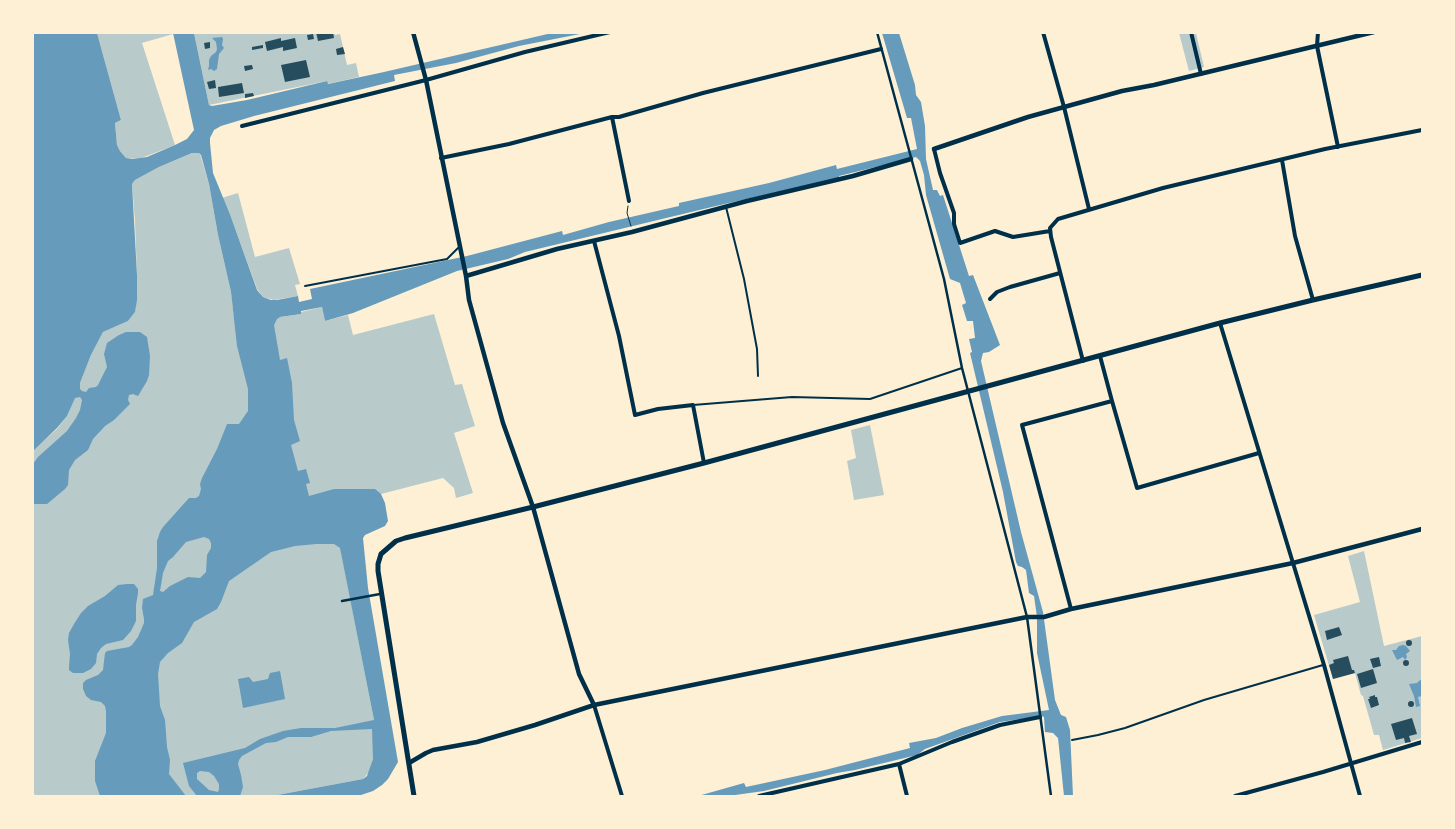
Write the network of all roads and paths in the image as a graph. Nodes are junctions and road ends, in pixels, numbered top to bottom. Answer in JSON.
{"nodes":[{"id":1,"x":413,"y":32,"type":"edge"},
{"id":2,"x":610,"y":32,"type":"edge"},
{"id":3,"x":877,"y":32,"type":"edge"},
{"id":4,"x":1043,"y":32,"type":"edge"},
{"id":5,"x":1191,"y":32,"type":"edge"},
{"id":6,"x":1318,"y":32,"type":"edge"},
{"id":7,"x":1374,"y":32,"type":"edge"},
{"id":8,"x":1317,"y":46,"type":"junction"},
{"id":9,"x":881,"y":49,"type":"junction"},
{"id":10,"x":1201,"y":74,"type":"junction"},
{"id":11,"x":426,"y":80,"type":"junction"},
{"id":12,"x":1064,"y":107,"type":"junction"},
{"id":13,"x":612,"y":117,"type":"junction"},
{"id":14,"x":242,"y":126,"type":"dead end"},
{"id":15,"x":1422,"y":130,"type":"edge"},
{"id":16,"x":1338,"y":146,"type":"junction"},
{"id":17,"x":934,"y":149,"type":"joint"},
{"id":18,"x":442,"y":158,"type":"junction"},
{"id":19,"x":911,"y":159,"type":"junction"},
{"id":20,"x":1282,"y":160,"type":"junction"},
{"id":21,"x":629,"y":201,"type":"dead end"},
{"id":22,"x":726,"y":207,"type":"junction"},
{"id":23,"x":1089,"y":209,"type":"junction"},
{"id":24,"x":627,"y":213,"type":"dead end"},
{"id":25,"x":630,"y":224,"type":"dead end"},
{"id":26,"x":1050,"y":231,"type":"junction"},
{"id":27,"x":594,"y":241,"type":"junction"},
{"id":28,"x":460,"y":249,"type":"junction"},
{"id":29,"x":1060,"y":273,"type":"junction"},
{"id":30,"x":465,"y":274,"type":"junction"},
{"id":31,"x":1422,"y":275,"type":"edge"},
{"id":32,"x":305,"y":286,"type":"dead end"},
{"id":33,"x":990,"y":299,"type":"dead end"},
{"id":34,"x":1313,"y":300,"type":"junction"},
{"id":35,"x":1220,"y":323,"type":"junction"},
{"id":36,"x":1100,"y":356,"type":"junction"},
{"id":37,"x":1083,"y":361,"type":"junction"},
{"id":38,"x":962,"y":368,"type":"junction"},
{"id":39,"x":758,"y":376,"type":"dead end"},
{"id":40,"x":970,"y":391,"type":"junction"},
{"id":41,"x":1112,"y":401,"type":"junction"},
{"id":42,"x":693,"y":405,"type":"junction"},
{"id":43,"x":1259,"y":453,"type":"junction"},
{"id":44,"x":704,"y":463,"type":"junction"},
{"id":45,"x":533,"y":508,"type":"junction"},
{"id":46,"x":1422,"y":529,"type":"edge"},
{"id":47,"x":1293,"y":563,"type":"junction"},
{"id":48,"x":380,"y":594,"type":"junction"},
{"id":49,"x":342,"y":601,"type":"dead end"},
{"id":50,"x":1071,"y":608,"type":"junction"},
{"id":51,"x":1028,"y":618,"type":"junction"},
{"id":52,"x":1324,"y":665,"type":"junction"},
{"id":53,"x":594,"y":705,"type":"junction"},
{"id":54,"x":1040,"y":717,"type":"junction"},
{"id":55,"x":1072,"y":740,"type":"dead end"},
{"id":56,"x":1422,"y":742,"type":"edge"},
{"id":57,"x":409,"y":763,"type":"junction"},
{"id":58,"x":1351,"y":763,"type":"junction"},
{"id":59,"x":899,"y":764,"type":"junction"},
{"id":60,"x":414,"y":796,"type":"edge"},
{"id":61,"x":622,"y":796,"type":"edge"},
{"id":62,"x":759,"y":796,"type":"edge"},
{"id":63,"x":907,"y":796,"type":"edge"},
{"id":64,"x":1052,"y":796,"type":"edge"},
{"id":65,"x":1235,"y":796,"type":"edge"},
{"id":66,"x":1360,"y":796,"type":"edge"}],
"edges":[{"from":1,"to":11,"type":"street"},
{"from":2,"to":11,"type":"street"},
{"from":3,"to":9,"type":"street"},
{"from":4,"to":12,"type":"street"},
{"from":5,"to":10,"type":"street"},
{"from":6,"to":8,"type":"street"},
{"from":7,"to":8,"type":"street"},
{"from":8,"to":10,"type":"street"},
{"from":8,"to":16,"type":"street"},
{"from":9,"to":13,"type":"street"},
{"from":9,"to":19,"type":"street"},
{"from":10,"to":12,"type":"street"},
{"from":11,"to":14,"type":"street"},
{"from":11,"to":18,"type":"street"},
{"from":12,"to":17,"type":"street"},
{"from":12,"to":23,"type":"street"},
{"from":13,"to":18,"type":"street"},
{"from":13,"to":21,"type":"street"},
{"from":15,"to":16,"type":"street"},
{"from":16,"to":20,"type":"street"},
{"from":17,"to":26,"type":"street"},
{"from":18,"to":28,"type":"street"},
{"from":19,"to":22,"type":"street"},
{"from":19,"to":38,"type":"street"},
{"from":20,"to":23,"type":"street"},
{"from":20,"to":34,"type":"street"},
{"from":22,"to":27,"type":"street"},
{"from":22,"to":39,"type":"lane"},
{"from":23,"to":26,"type":"street"},
{"from":24,"to":25,"type":"path"},
{"from":26,"to":29,"type":"street"},
{"from":27,"to":30,"type":"street"},
{"from":27,"to":42,"type":"street"},
{"from":28,"to":30,"type":"street"},
{"from":28,"to":32,"type":"lane"},
{"from":29,"to":33,"type":"street"},
{"from":29,"to":37,"type":"street"},
{"from":30,"to":45,"type":"street"},
{"from":31,"to":34,"type":"main road"},
{"from":34,"to":35,"type":"main road"},
{"from":35,"to":36,"type":"main road"},
{"from":35,"to":43,"type":"street"},
{"from":36,"to":37,"type":"main road"},
{"from":36,"to":41,"type":"street"},
{"from":37,"to":40,"type":"main road"},
{"from":38,"to":40,"type":"street"},
{"from":38,"to":42,"type":"lane"},
{"from":40,"to":44,"type":"main road"},
{"from":40,"to":51,"type":"street"},
{"from":41,"to":43,"type":"street"},
{"from":41,"to":50,"type":"street"},
{"from":42,"to":44,"type":"street"},
{"from":43,"to":47,"type":"street"},
{"from":44,"to":45,"type":"main road"},
{"from":45,"to":48,"type":"main road"},
{"from":45,"to":53,"type":"street"},
{"from":46,"to":47,"type":"street"},
{"from":47,"to":50,"type":"street"},
{"from":47,"to":52,"type":"street"},
{"from":48,"to":49,"type":"street"},
{"from":48,"to":57,"type":"main road"},
{"from":50,"to":51,"type":"street"},
{"from":51,"to":53,"type":"street"},
{"from":51,"to":54,"type":"street"},
{"from":52,"to":55,"type":"lane"},
{"from":52,"to":58,"type":"street"},
{"from":53,"to":57,"type":"street"},
{"from":53,"to":61,"type":"street"},
{"from":54,"to":59,"type":"street"},
{"from":54,"to":64,"type":"street"},
{"from":56,"to":58,"type":"street"},
{"from":57,"to":60,"type":"main road"},
{"from":58,"to":65,"type":"street"},
{"from":58,"to":66,"type":"street"},
{"from":59,"to":62,"type":"street"},
{"from":59,"to":63,"type":"street"}]}
